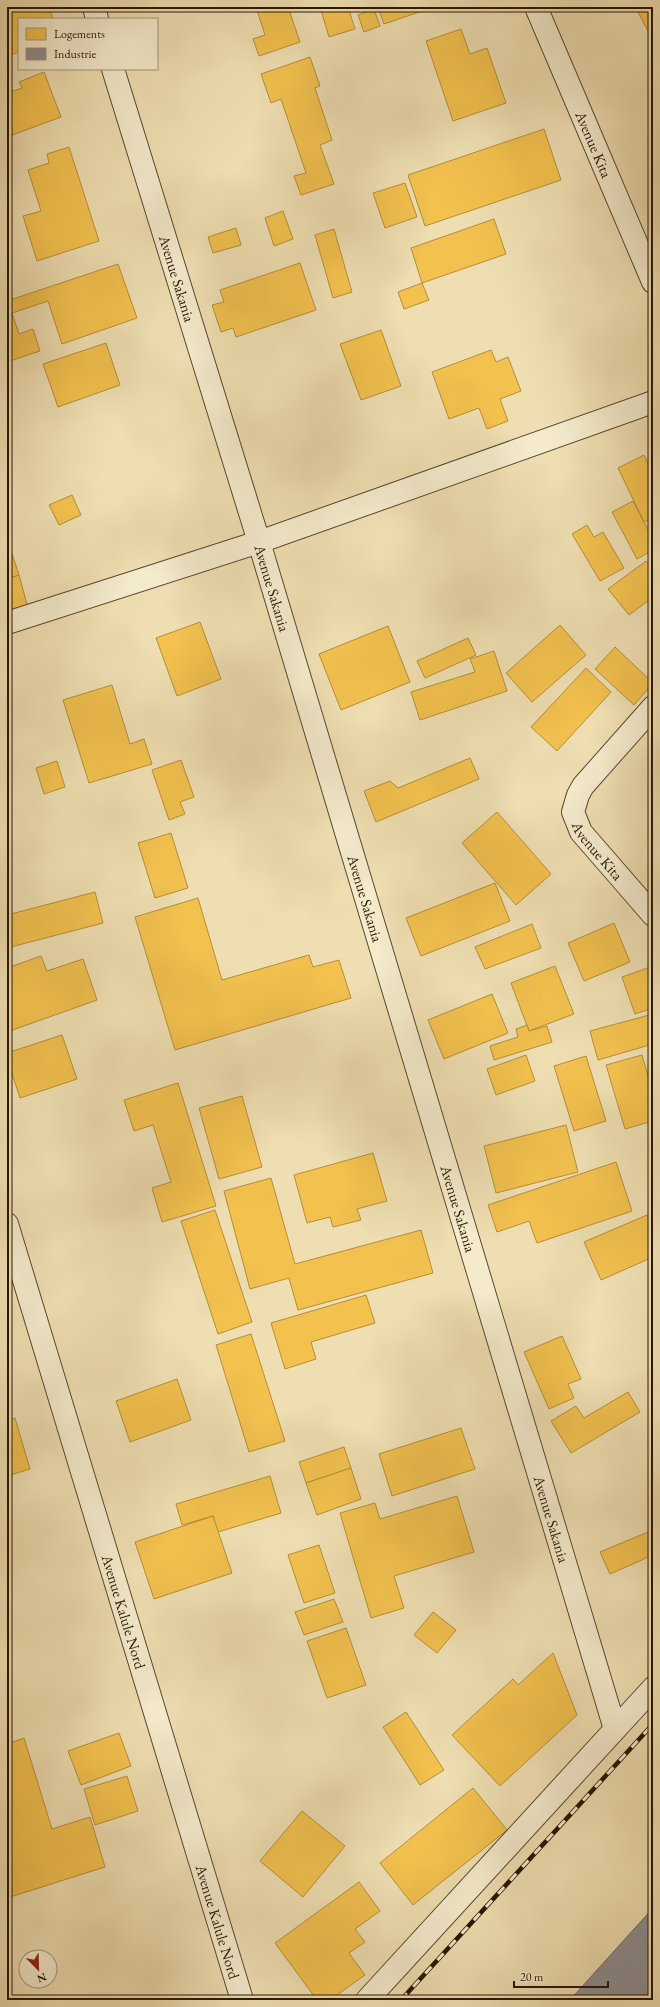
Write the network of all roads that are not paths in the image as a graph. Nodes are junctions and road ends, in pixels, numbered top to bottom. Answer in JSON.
{"nodes":[{"id":1,"x":94,"y":7,"type":"edge"},
{"id":2,"x":536,"y":7,"type":"edge"},
{"id":3,"x":97,"y":18,"type":"edge"},
{"id":4,"x":113,"y":70,"type":"edge"},
{"id":5,"x":653,"y":282,"type":"edge"},
{"id":6,"x":653,"y":402,"type":"edge"},
{"id":7,"x":258,"y":542,"type":"junction"},
{"id":8,"x":7,"y":623,"type":"edge"},
{"id":9,"x":653,"y":707,"type":"edge"},
{"id":10,"x":653,"y":915,"type":"edge"},
{"id":11,"x":7,"y":1224,"type":"edge"},
{"id":12,"x":653,"y":1688,"type":"edge"},
{"id":13,"x":615,"y":1729,"type":"junction"},
{"id":14,"x":242,"y":2000,"type":"edge"},
{"id":15,"x":367,"y":2000,"type":"edge"}],
"edges":[{"from":1,"to":3,"type":"street"},
{"from":2,"to":5,"type":"street","name":"Avenue Kita"},
{"from":4,"to":7,"type":"street","name":"Avenue Sakania"},
{"from":6,"to":7,"type":"street"},
{"from":7,"to":8,"type":"street"},
{"from":7,"to":13,"type":"street","name":"Avenue Sakania"},
{"from":9,"to":10,"type":"street","name":"Avenue Kita"},
{"from":11,"to":14,"type":"street","name":"Avenue Kalule Nord"},
{"from":12,"to":13,"type":"street"},
{"from":13,"to":15,"type":"street"}]}
